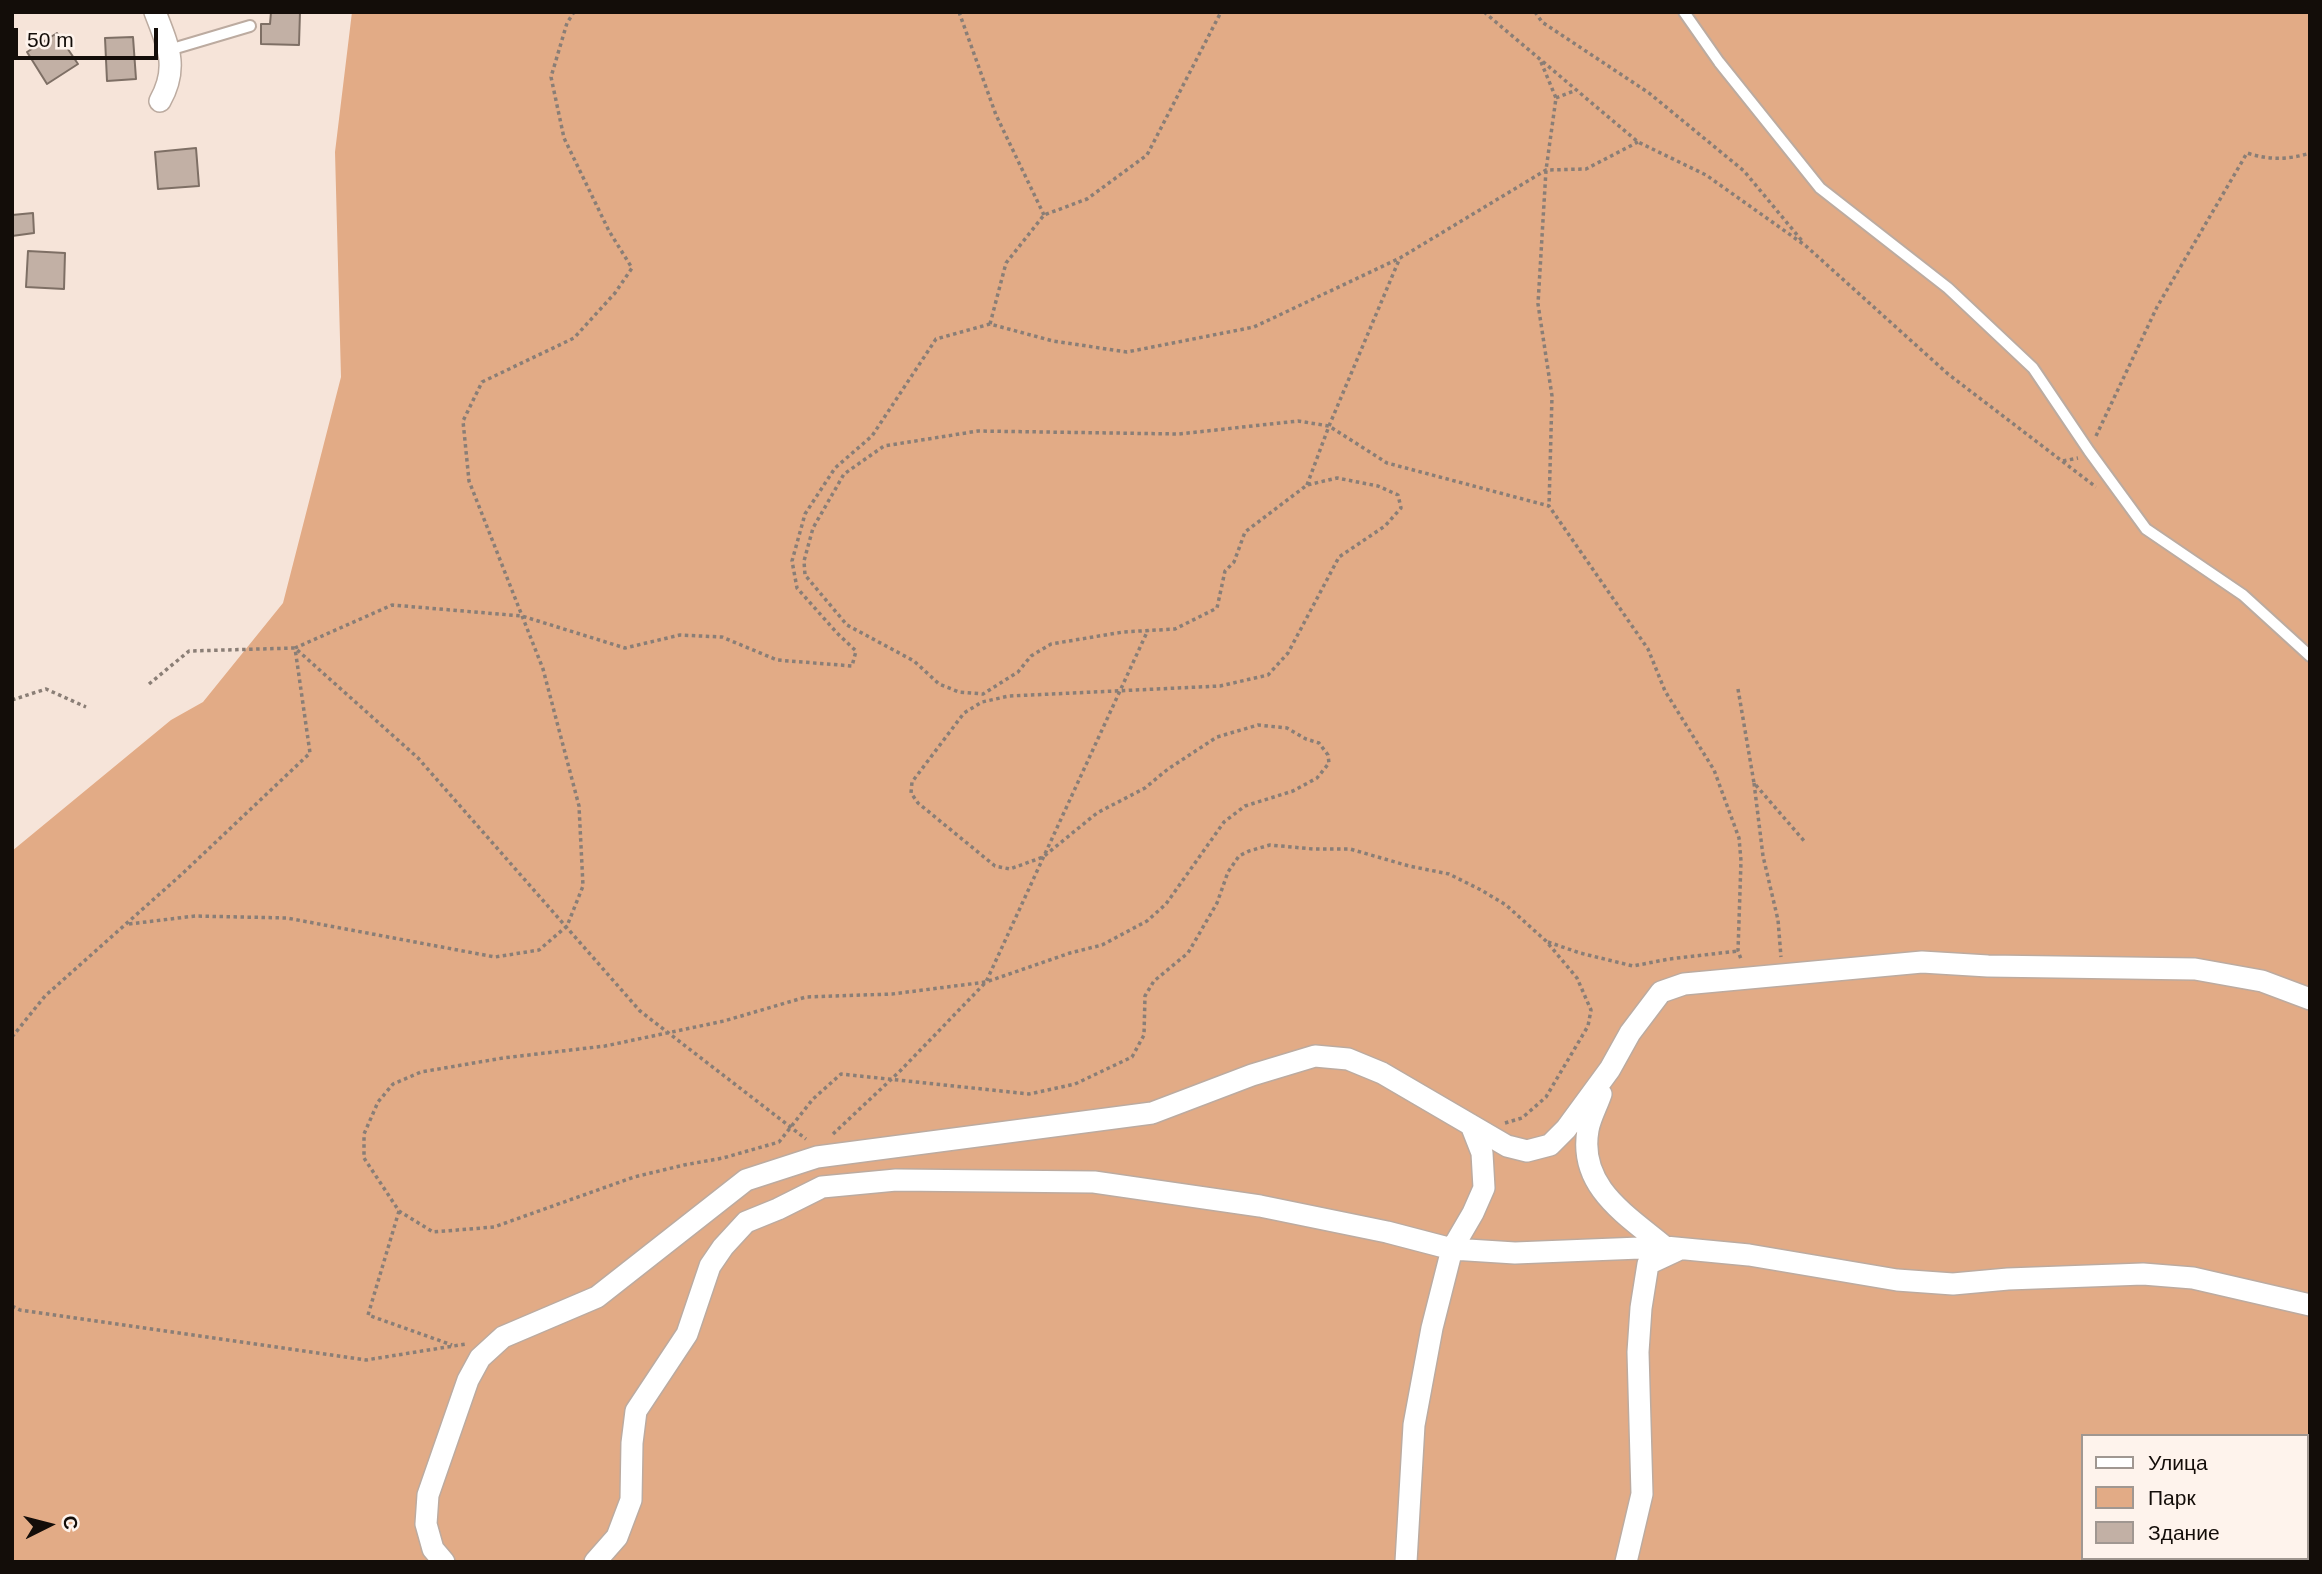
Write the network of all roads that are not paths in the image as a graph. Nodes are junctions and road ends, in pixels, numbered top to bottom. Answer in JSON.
{"nodes":[{"id":1,"x":155,"y":12,"type":"edge"},
{"id":2,"x":1684,"y":12,"type":"edge"},
{"id":3,"x":250,"y":26,"type":"dead end"},
{"id":4,"x":169,"y":50,"type":"junction"},
{"id":5,"x":160,"y":101,"type":"dead end"},
{"id":6,"x":2310,"y":656,"type":"edge"},
{"id":7,"x":2310,"y":999,"type":"edge"},
{"id":8,"x":1610,"y":1069,"type":"junction"},
{"id":9,"x":1471,"y":1125,"type":"junction"},
{"id":10,"x":1672,"y":1248,"type":"junction"},
{"id":11,"x":1452,"y":1249,"type":"junction"},
{"id":12,"x":2310,"y":1305,"type":"edge"},
{"id":13,"x":444,"y":1562,"type":"edge"},
{"id":14,"x":594,"y":1562,"type":"edge"},
{"id":15,"x":1406,"y":1562,"type":"edge"},
{"id":16,"x":1626,"y":1562,"type":"edge"}],
"edges":[{"from":1,"to":4,"type":"street"},
{"from":2,"to":6,"type":"lane"},
{"from":3,"to":4,"type":"lane"},
{"from":4,"to":5,"type":"street"},
{"from":7,"to":8,"type":"street"},
{"from":8,"to":9,"type":"street"},
{"from":8,"to":10,"type":"street"},
{"from":9,"to":11,"type":"street"},
{"from":9,"to":13,"type":"street"},
{"from":10,"to":11,"type":"street"},
{"from":10,"to":12,"type":"street"},
{"from":10,"to":16,"type":"street"},
{"from":11,"to":14,"type":"street"},
{"from":11,"to":15,"type":"street"}]}
